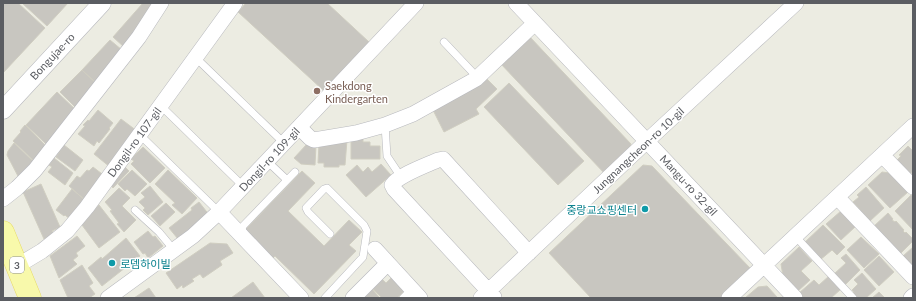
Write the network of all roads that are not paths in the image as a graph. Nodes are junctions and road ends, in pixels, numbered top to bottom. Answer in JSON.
{"nodes":[{"id":1,"x":102,"y":3,"type":"edge"},
{"id":2,"x":161,"y":3,"type":"edge"},
{"id":3,"x":235,"y":3,"type":"edge"},
{"id":4,"x":416,"y":3,"type":"edge"},
{"id":5,"x":516,"y":3,"type":"edge"},
{"id":6,"x":796,"y":3,"type":"edge"},
{"id":7,"x":535,"y":23,"type":"junction"},
{"id":8,"x":444,"y":42,"type":"dead end"},
{"id":9,"x":195,"y":57,"type":"junction"},
{"id":10,"x":477,"y":77,"type":"junction"},
{"id":11,"x":160,"y":105,"type":"junction"},
{"id":12,"x":3,"y":110,"type":"edge"},
{"id":13,"x":385,"y":125,"type":"junction"},
{"id":14,"x":913,"y":126,"type":"edge"},
{"id":15,"x":299,"y":127,"type":"junction"},
{"id":16,"x":139,"y":134,"type":"junction"},
{"id":17,"x":647,"y":141,"type":"junction"},
{"id":18,"x":284,"y":143,"type":"junction"},
{"id":19,"x":882,"y":155,"type":"junction"},
{"id":20,"x":267,"y":161,"type":"junction"},
{"id":21,"x":295,"y":172,"type":"dead end"},
{"id":22,"x":401,"y":177,"type":"junction"},
{"id":23,"x":287,"y":180,"type":"junction"},
{"id":24,"x":243,"y":186,"type":"junction"},
{"id":25,"x":913,"y":187,"type":"edge"},
{"id":26,"x":837,"y":197,"type":"junction"},
{"id":27,"x":3,"y":199,"type":"edge"},
{"id":28,"x":135,"y":210,"type":"dead end"},
{"id":29,"x":219,"y":212,"type":"junction"},
{"id":30,"x":3,"y":232,"type":"edge"},
{"id":31,"x":330,"y":234,"type":"dead end"},
{"id":32,"x":795,"y":236,"type":"junction"},
{"id":33,"x":375,"y":249,"type":"dead end"},
{"id":34,"x":174,"y":250,"type":"junction"},
{"id":35,"x":529,"y":253,"type":"junction"},
{"id":36,"x":388,"y":263,"type":"junction"},
{"id":37,"x":764,"y":265,"type":"junction"},
{"id":38,"x":17,"y":266,"type":"junction"},
{"id":39,"x":913,"y":277,"type":"edge"},
{"id":40,"x":412,"y":295,"type":"edge"},
{"id":41,"x":488,"y":296,"type":"edge"},
{"id":42,"x":913,"y":296,"type":"edge"},
{"id":43,"x":30,"y":298,"type":"edge"},
{"id":44,"x":108,"y":298,"type":"edge"},
{"id":45,"x":301,"y":298,"type":"edge"},
{"id":46,"x":307,"y":298,"type":"edge"},
{"id":47,"x":325,"y":298,"type":"edge"},
{"id":48,"x":353,"y":298,"type":"edge"},
{"id":49,"x":729,"y":298,"type":"edge"},
{"id":50,"x":795,"y":298,"type":"edge"},
{"id":51,"x":853,"y":298,"type":"edge"},
{"id":52,"x":911,"y":298,"type":"edge"}],
"edges":[{"from":1,"to":12,"type":"street","name":"Bongujae-ro"},
{"from":2,"to":27,"type":"street"},
{"from":3,"to":9,"type":"street","name":"Dongil-ro 107-gil"},
{"from":4,"to":15,"type":"street","name":"Dongil-ro 109-gil"},
{"from":5,"to":7,"type":"street","name":"Mangu-ro 32-gil"},
{"from":6,"to":17,"type":"street","name":"Jungnangcheon-ro 10-gil"},
{"from":7,"to":10,"type":"street"},
{"from":7,"to":17,"type":"street","name":"Mangu-ro 32-gil"},
{"from":8,"to":10,"type":"lane"},
{"from":9,"to":11,"type":"street","name":"Dongil-ro 107-gil"},
{"from":9,"to":18,"type":"lane"},
{"from":10,"to":13,"type":"street"},
{"from":11,"to":16,"type":"street","name":"Dongil-ro 107-gil"},
{"from":11,"to":24,"type":"lane"},
{"from":13,"to":15,"type":"street"},
{"from":13,"to":22,"type":"lane"},
{"from":14,"to":19,"type":"street"},
{"from":15,"to":18,"type":"street","name":"Dongil-ro 109-gil"},
{"from":16,"to":29,"type":"lane"},
{"from":16,"to":38,"type":"street","name":"Dongil-ro 107-gil"},
{"from":17,"to":35,"type":"street","name":"Jungnangcheon-ro 10-gil"},
{"from":17,"to":37,"type":"street","name":"Mangu-ro 32-gil"},
{"from":18,"to":20,"type":"street","name":"Dongil-ro 109-gil"},
{"from":19,"to":25,"type":"street"},
{"from":19,"to":26,"type":"street"},
{"from":20,"to":23,"type":"lane"},
{"from":20,"to":24,"type":"street","name":"Dongil-ro 109-gil"},
{"from":21,"to":23,"type":"lane"},
{"from":22,"to":35,"type":"street"},
{"from":22,"to":41,"type":"street"},
{"from":23,"to":46,"type":"lane"},
{"from":24,"to":29,"type":"street","name":"Dongil-ro 109-gil"},
{"from":26,"to":32,"type":"street"},
{"from":26,"to":39,"type":"street"},
{"from":28,"to":34,"type":"lane"},
{"from":29,"to":34,"type":"street","name":"Dongil-ro 109-gil"},
{"from":29,"to":45,"type":"street"},
{"from":30,"to":38,"type":"main road","number":"3"},
{"from":31,"to":47,"type":"lane"},
{"from":32,"to":37,"type":"street"},
{"from":32,"to":51,"type":"lane"},
{"from":33,"to":36,"type":"street"},
{"from":34,"to":44,"type":"street","name":"Dongil-ro 109-gil"},
{"from":35,"to":41,"type":"street","name":"Jungnangcheon-ro 10-gil"},
{"from":36,"to":40,"type":"street"},
{"from":36,"to":48,"type":"street"},
{"from":37,"to":49,"type":"street"},
{"from":37,"to":50,"type":"street","name":"Mangu-ro 32-gil"},
{"from":38,"to":43,"type":"main road","number":"3"},
{"from":42,"to":52,"type":"street"}]}
